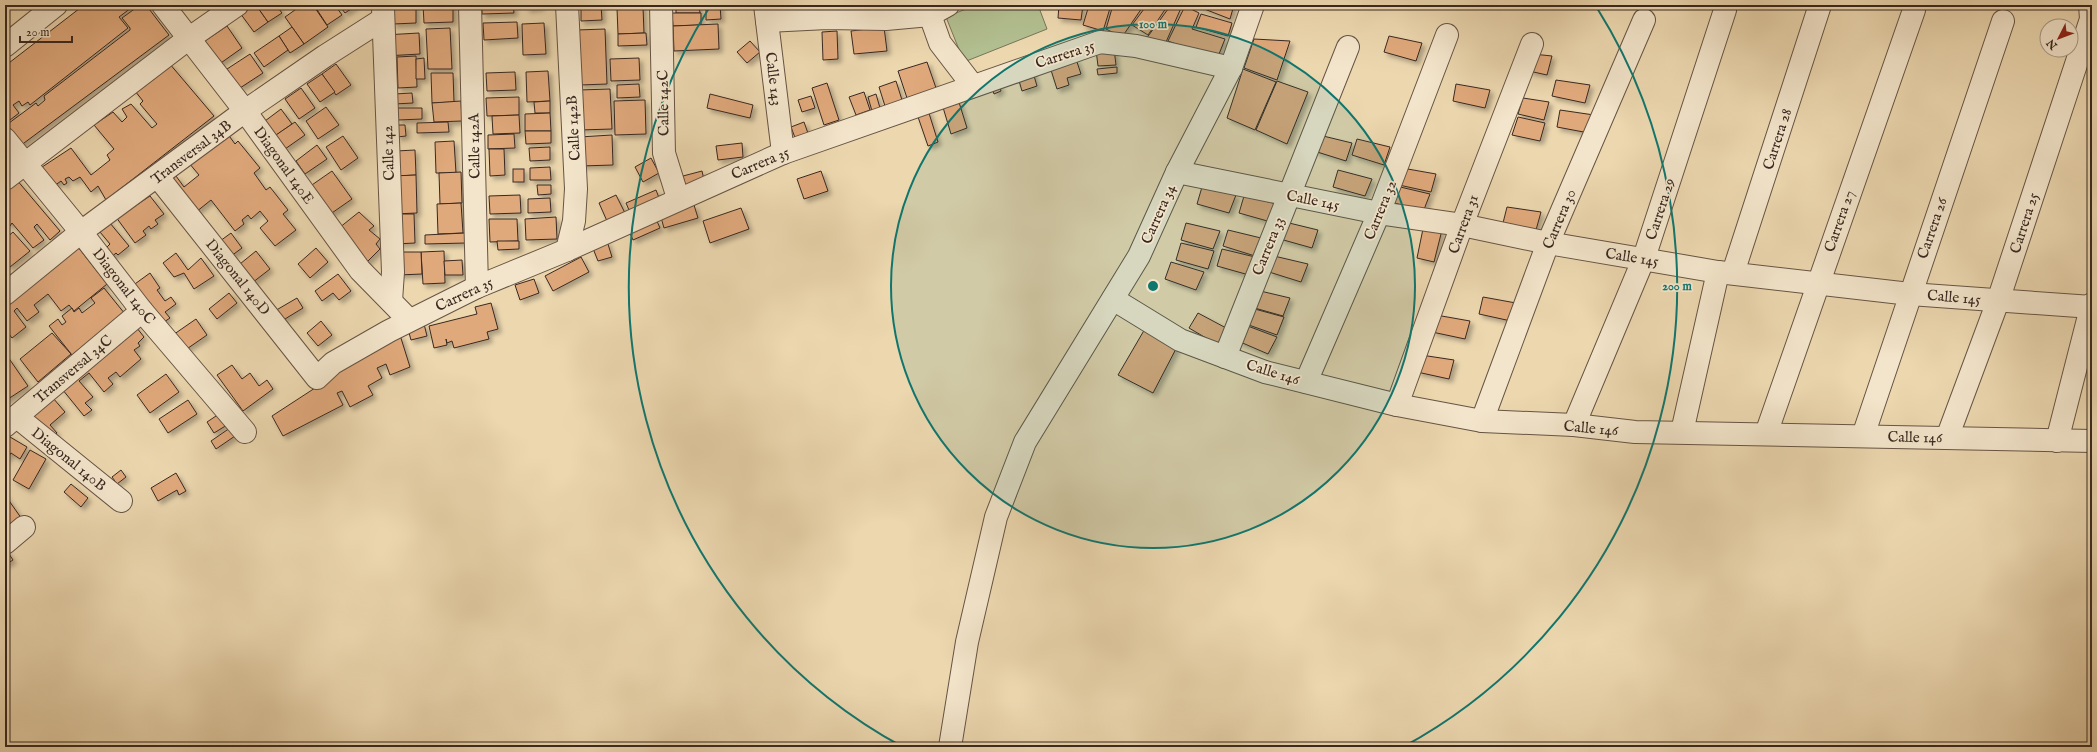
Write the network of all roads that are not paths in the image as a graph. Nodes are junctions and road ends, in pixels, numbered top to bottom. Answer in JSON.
{"nodes":[{"id":1,"x":56,"y":5,"type":"edge"},
{"id":2,"x":163,"y":5,"type":"edge"},
{"id":3,"x":237,"y":5,"type":"edge"},
{"id":4,"x":470,"y":5,"type":"edge"},
{"id":5,"x":567,"y":5,"type":"edge"},
{"id":6,"x":661,"y":5,"type":"edge"},
{"id":7,"x":1253,"y":5,"type":"edge"},
{"id":8,"x":1820,"y":5,"type":"edge"},
{"id":9,"x":2090,"y":5,"type":"edge"},
{"id":10,"x":939,"y":10,"type":"edge"},
{"id":11,"x":1725,"y":10,"type":"dead end"},
{"id":12,"x":1914,"y":10,"type":"dead end"},
{"id":13,"x":383,"y":12,"type":"edge"},
{"id":14,"x":766,"y":13,"type":"edge"},
{"id":15,"x":1644,"y":20,"type":"dead end"},
{"id":16,"x":2003,"y":21,"type":"dead end"},
{"id":17,"x":1447,"y":35,"type":"dead end"},
{"id":18,"x":188,"y":39,"type":"junction"},
{"id":19,"x":1532,"y":44,"type":"dead end"},
{"id":20,"x":5,"y":46,"type":"edge"},
{"id":21,"x":1348,"y":47,"type":"dead end"},
{"id":22,"x":1230,"y":68,"type":"junction"},
{"id":23,"x":973,"y":86,"type":"junction"},
{"id":24,"x":245,"y":111,"type":"junction"},
{"id":25,"x":5,"y":139,"type":"edge"},
{"id":26,"x":783,"y":153,"type":"junction"},
{"id":27,"x":25,"y":164,"type":"junction"},
{"id":28,"x":1177,"y":172,"type":"junction"},
{"id":29,"x":158,"y":177,"type":"junction"},
{"id":30,"x":5,"y":179,"type":"edge"},
{"id":31,"x":1289,"y":195,"type":"junction"},
{"id":32,"x":678,"y":198,"type":"junction"},
{"id":33,"x":1379,"y":213,"type":"junction"},
{"id":34,"x":1462,"y":226,"type":"junction"},
{"id":35,"x":81,"y":232,"type":"junction"},
{"id":36,"x":1548,"y":243,"type":"junction"},
{"id":37,"x":566,"y":250,"type":"junction"},
{"id":38,"x":1644,"y":258,"type":"junction"},
{"id":39,"x":1725,"y":272,"type":"junction"},
{"id":40,"x":1817,"y":284,"type":"junction"},
{"id":41,"x":477,"y":287,"type":"junction"},
{"id":42,"x":5,"y":294,"type":"edge"},
{"id":43,"x":1910,"y":294,"type":"junction"},
{"id":44,"x":1113,"y":299,"type":"junction"},
{"id":45,"x":1998,"y":301,"type":"junction"},
{"id":46,"x":391,"y":302,"type":"junction"},
{"id":47,"x":2092,"y":306,"type":"edge"},
{"id":48,"x":142,"y":311,"type":"junction"},
{"id":49,"x":409,"y":320,"type":"junction"},
{"id":50,"x":1225,"y":357,"type":"junction"},
{"id":51,"x":318,"y":378,"type":"joint"},
{"id":52,"x":1306,"y":382,"type":"junction"},
{"id":53,"x":1397,"y":405,"type":"junction"},
{"id":54,"x":1482,"y":421,"type":"junction"},
{"id":55,"x":11,"y":422,"type":"edge"},
{"id":56,"x":1574,"y":426,"type":"junction"},
{"id":57,"x":245,"y":432,"type":"dead end"},
{"id":58,"x":1682,"y":432,"type":"junction"},
{"id":59,"x":1766,"y":434,"type":"junction"},
{"id":60,"x":1863,"y":436,"type":"junction"},
{"id":61,"x":1947,"y":438,"type":"junction"},
{"id":62,"x":2057,"y":441,"type":"junction"},
{"id":63,"x":2092,"y":441,"type":"edge"},
{"id":64,"x":121,"y":501,"type":"dead end"},
{"id":65,"x":24,"y":527,"type":"dead end"},
{"id":66,"x":5,"y":543,"type":"edge"},
{"id":67,"x":950,"y":747,"type":"edge"}],
"edges":[{"from":1,"to":20,"type":"street"},
{"from":2,"to":18,"type":"street","name":"Diagonal 140E"},
{"from":3,"to":18,"type":"street"},
{"from":4,"to":41,"type":"street","name":"Calle 142A"},
{"from":5,"to":37,"type":"street","name":"Calle 142B"},
{"from":6,"to":32,"type":"street","name":"Calle 142C"},
{"from":7,"to":22,"type":"street","name":"Carrera 34"},
{"from":8,"to":39,"type":"street","name":"Carrera 28"},
{"from":9,"to":45,"type":"street","name":"Carrera 25"},
{"from":10,"to":14,"type":"street"},
{"from":10,"to":23,"type":"street"},
{"from":11,"to":38,"type":"street","name":"Carrera 29"},
{"from":12,"to":40,"type":"street","name":"Carrera 27"},
{"from":13,"to":24,"type":"street","name":"Transversal 34B"},
{"from":13,"to":46,"type":"street","name":"Calle 142"},
{"from":14,"to":26,"type":"street","name":"Calle 143"},
{"from":15,"to":36,"type":"street","name":"Carrera 30"},
{"from":16,"to":43,"type":"street","name":"Carrera 26"},
{"from":17,"to":33,"type":"street","name":"Carrera 32"},
{"from":18,"to":24,"type":"street","name":"Diagonal 140E"},
{"from":18,"to":27,"type":"street"},
{"from":19,"to":34,"type":"street","name":"Carrera 31"},
{"from":21,"to":31,"type":"street","name":"Carrera 33"},
{"from":22,"to":23,"type":"street","name":"Carrera 35"},
{"from":22,"to":28,"type":"street","name":"Carrera 34"},
{"from":23,"to":26,"type":"street","name":"Carrera 35"},
{"from":24,"to":29,"type":"street","name":"Transversal 34B"},
{"from":24,"to":46,"type":"street","name":"Diagonal 140E"},
{"from":25,"to":27,"type":"street","name":"Diagonal 140C"},
{"from":26,"to":32,"type":"street","name":"Carrera 35"},
{"from":27,"to":30,"type":"street"},
{"from":27,"to":35,"type":"street","name":"Diagonal 140C"},
{"from":28,"to":31,"type":"street","name":"Calle 145"},
{"from":28,"to":44,"type":"street","name":"Carrera 34"},
{"from":29,"to":35,"type":"street","name":"Transversal 34B"},
{"from":29,"to":51,"type":"street","name":"Diagonal 140D"},
{"from":31,"to":33,"type":"street","name":"Calle 145"},
{"from":31,"to":50,"type":"street","name":"Carrera 33"},
{"from":32,"to":37,"type":"street","name":"Carrera 35"},
{"from":33,"to":34,"type":"street","name":"Calle 145"},
{"from":33,"to":52,"type":"street","name":"Carrera 32"},
{"from":34,"to":36,"type":"street","name":"Calle 145"},
{"from":34,"to":53,"type":"street","name":"Carrera 31"},
{"from":35,"to":42,"type":"street","name":"Transversal 34B"},
{"from":35,"to":48,"type":"street","name":"Diagonal 140C"},
{"from":36,"to":38,"type":"street","name":"Calle 145"},
{"from":36,"to":54,"type":"street","name":"Carrera 30"},
{"from":37,"to":41,"type":"street","name":"Carrera 35"},
{"from":38,"to":39,"type":"street","name":"Calle 145"},
{"from":38,"to":56,"type":"street","name":"Carrera 29"},
{"from":39,"to":40,"type":"street","name":"Calle 145"},
{"from":39,"to":58,"type":"street","name":"Carrera 28"},
{"from":40,"to":43,"type":"street","name":"Calle 145"},
{"from":40,"to":59,"type":"street","name":"Carrera 27"},
{"from":41,"to":49,"type":"street","name":"Carrera 35"},
{"from":43,"to":45,"type":"street","name":"Calle 145"},
{"from":43,"to":60,"type":"street","name":"Carrera 26"},
{"from":44,"to":50,"type":"street","name":"Calle 146"},
{"from":44,"to":67,"type":"street","name":"Carrera 34"},
{"from":45,"to":47,"type":"street","name":"Calle 145"},
{"from":45,"to":61,"type":"street","name":"Carrera 25"},
{"from":46,"to":49,"type":"street","name":"Diagonal 140E"},
{"from":47,"to":62,"type":"street"},
{"from":48,"to":55,"type":"street","name":"Transversal 34C"},
{"from":48,"to":57,"type":"street","name":"Diagonal 140C"},
{"from":49,"to":51,"type":"street","name":"Carrera 35"},
{"from":50,"to":52,"type":"street","name":"Calle 146"},
{"from":52,"to":53,"type":"street","name":"Calle 146"},
{"from":53,"to":54,"type":"street","name":"Calle 146"},
{"from":54,"to":56,"type":"street","name":"Calle 146"},
{"from":55,"to":64,"type":"street","name":"Diagonal 140B"},
{"from":56,"to":58,"type":"street","name":"Calle 146"},
{"from":58,"to":59,"type":"street","name":"Calle 146"},
{"from":59,"to":60,"type":"street","name":"Calle 146"},
{"from":60,"to":61,"type":"street","name":"Calle 146"},
{"from":61,"to":62,"type":"street","name":"Calle 146"},
{"from":62,"to":63,"type":"street","name":"Calle 146"},
{"from":65,"to":66,"type":"street"}]}
